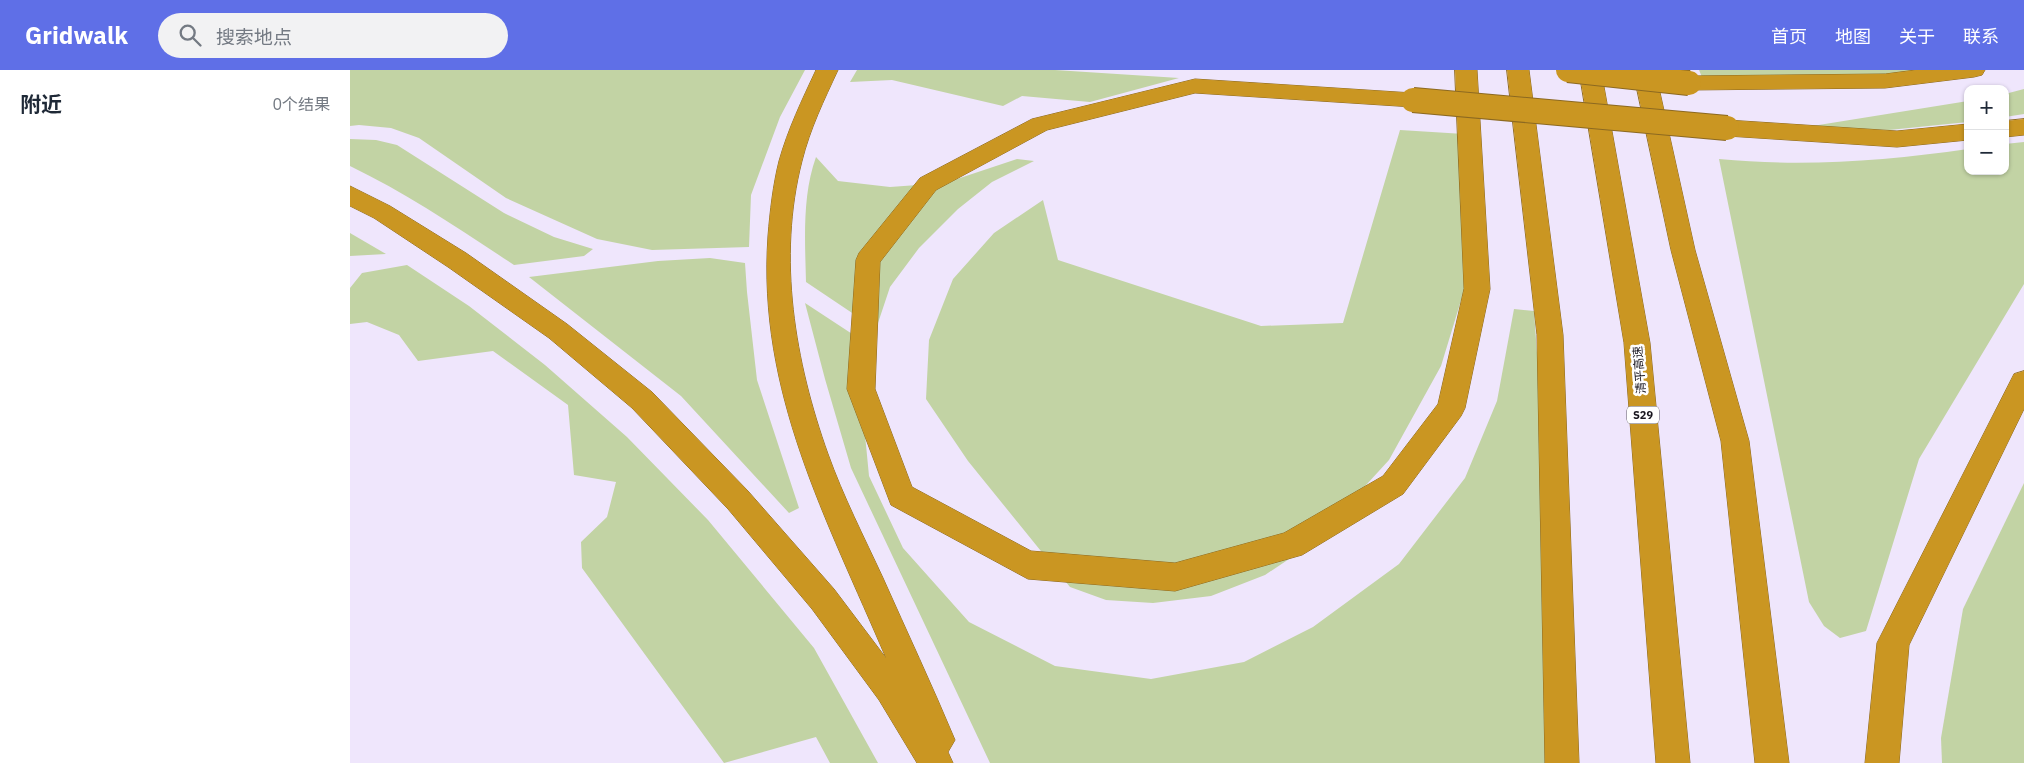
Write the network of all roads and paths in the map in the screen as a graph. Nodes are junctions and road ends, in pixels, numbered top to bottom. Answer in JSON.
{"nodes":[{"id":1,"x":827,"y":70,"type":"edge"},
{"id":2,"x":1466,"y":70,"type":"edge"},
{"id":3,"x":1518,"y":70,"type":"edge"},
{"id":4,"x":1568,"y":70,"type":"edge"},
{"id":5,"x":1590,"y":70,"type":"edge"},
{"id":6,"x":1644,"y":70,"type":"edge"},
{"id":7,"x":1974,"y":70,"type":"edge"},
{"id":8,"x":1468,"y":105,"type":"edge"},
{"id":9,"x":1468,"y":105,"type":"edge"},
{"id":10,"x":1468,"y":105,"type":"edge"},
{"id":11,"x":1468,"y":105,"type":"edge"},
{"id":12,"x":2024,"y":127,"type":"edge"},
{"id":13,"x":2009,"y":129,"type":"edge"},
{"id":14,"x":1964,"y":132,"type":"edge"},
{"id":15,"x":350,"y":195,"type":"edge"},
{"id":16,"x":2024,"y":382,"type":"edge"},
{"id":17,"x":936,"y":763,"type":"edge"},
{"id":18,"x":948,"y":763,"type":"edge"},
{"id":19,"x":1562,"y":763,"type":"edge"},
{"id":20,"x":1674,"y":763,"type":"edge"},
{"id":21,"x":1772,"y":763,"type":"edge"},
{"id":22,"x":1882,"y":763,"type":"edge"}],
"edges":[{"from":1,"to":18,"type":"highway"},
{"from":2,"to":8,"type":"highway","bridge":true},
{"from":3,"to":19,"type":"highway"},
{"from":4,"to":7,"type":"highway","bridge":true},
{"from":5,"to":20,"type":"highway","name":"清平高速","number":"S29"},
{"from":6,"to":21,"type":"highway"},
{"from":9,"to":10,"type":"highway","bridge":true},
{"from":11,"to":14,"type":"highway","bridge":true},
{"from":12,"to":13,"type":"highway"},
{"from":15,"to":17,"type":"highway"},
{"from":16,"to":22,"type":"highway"}]}
